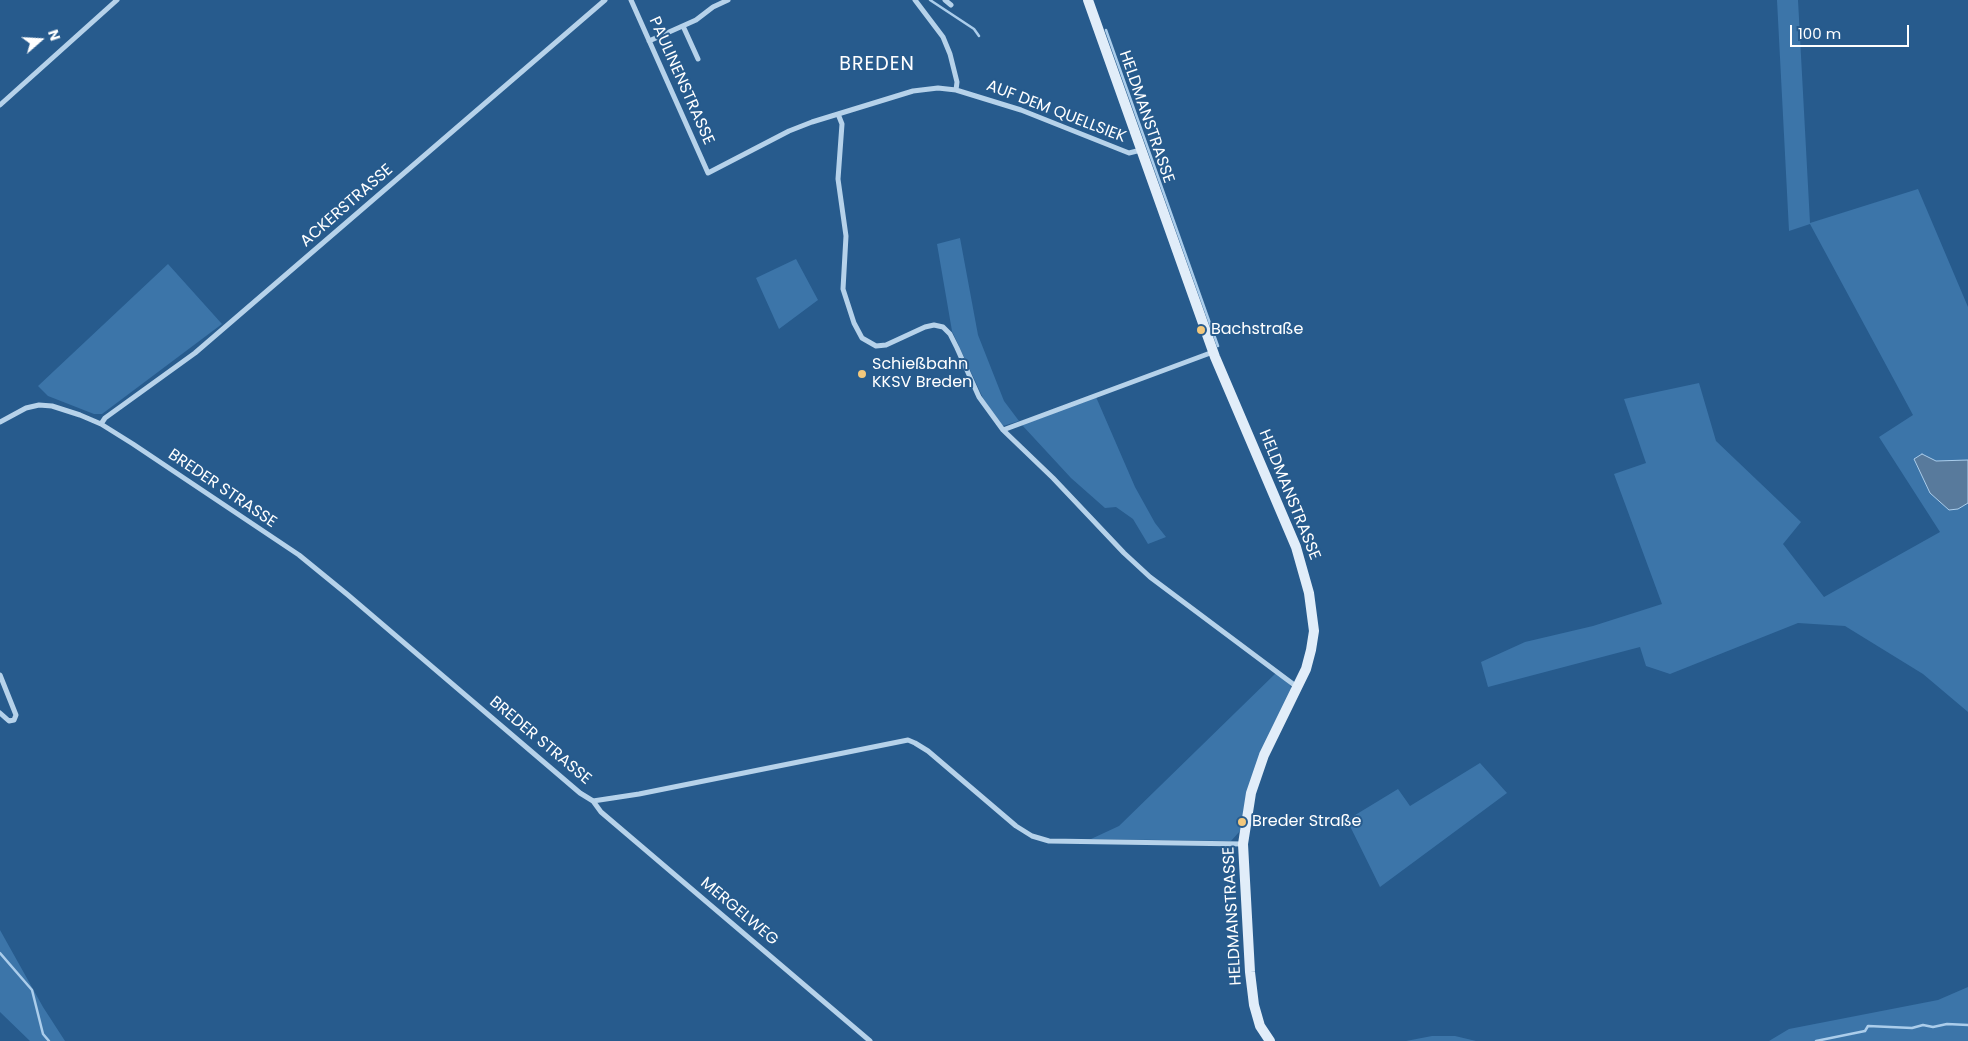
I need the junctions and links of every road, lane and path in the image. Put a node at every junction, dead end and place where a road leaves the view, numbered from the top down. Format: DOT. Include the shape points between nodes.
graph roads {
  1 [pos="117,0"];
  2 [pos="605,0"];
  3 [pos="631,0"];
  4 [pos="728,0"];
  5 [pos="914,0"];
  6 [pos="945,0"];
  7 [pos="1088,0"];
  8 [pos="951,5"];
  9 [pos="683,26"];
  10 [pos="650,41"];
  11 [pos="698,59"];
  12 [pos="956,90"];
  13 [pos="0,105"];
  14 [pos="838,114"];
  15 [pos="1142,150"];
  16 [pos="708,173"];
  17 [pos="1213,352"];
  18 [pos="0,422"];
  19 [pos="101,424"];
  20 [pos="1003,430"];
  21 [pos="0,674"];
  22 [pos="1298,687"];
  23 [pos="0,713"];
  24 [pos="593,801"];
  25 [pos="1243,844"];
  26 [pos="870,1041"];
  27 [pos="1270,1041"];
  1 -- 13 [label="street"];
  2 -- 19 [label="street, ACKERSTRASSE" via="195,353"];
  3 -- 10 [label="street, PAULINENSTRASSE"];
  4 -- 9 [label="street"];
  5 -- 12 [label="street" via="943,37 957,82"];
  6 -- 8 [label="street"];
  7 -- 15 [label="main road, HELDMANSTRASSE"];
  9 -- 10 [label="street"];
  9 -- 11 [label="street"];
  10 -- 16 [label="street, PAULINENSTRASSE"];
  12 -- 14 [label="street, AUF DEM QUELLSIEK" via="924,89"];
  12 -- 15 [label="street, AUF DEM QUELLSIEK" via="1022,110 1129,153"];
  14 -- 16 [label="street, AUF DEM QUELLSIEK" via="789,131"];
  14 -- 20 [label="street" via="842,124 838,179 846,236 843,289 854,323 862,338 876,346 886,345 926,327 943,327 950,334 979,397"];
  15 -- 17 [label="main road, HELDMANSTRASSE"];
  17 -- 20 [label="street"];
  17 -- 22 [label="main road, HELDMANSTRASSE" via="1304,569 1314,631 1312,650"];
  18 -- 19 [label="street, BREDER STRASSE" via="39,405 62,408"];
  19 -- 24 [label="street, BREDER STRASSE" via="299,555"];
  20 -- 22 [label="street" via="1150,577"];
  21 -- 23 [label="street" via="16,715 9,721"];
  22 -- 25 [label="main road, HELDMANSTRASSE" via="1264,755 1250,793"];
  24 -- 25 [label="street, BREDER STRASSE" via="908,740 928,751 1032,836 1049,841"];
  24 -- 26 [label="street, MERGELWEG" via="601,812"];
  25 -- 27 [label="main road, HELDMANSTRASSE" via="1254,1005 1260,1026"];
}
